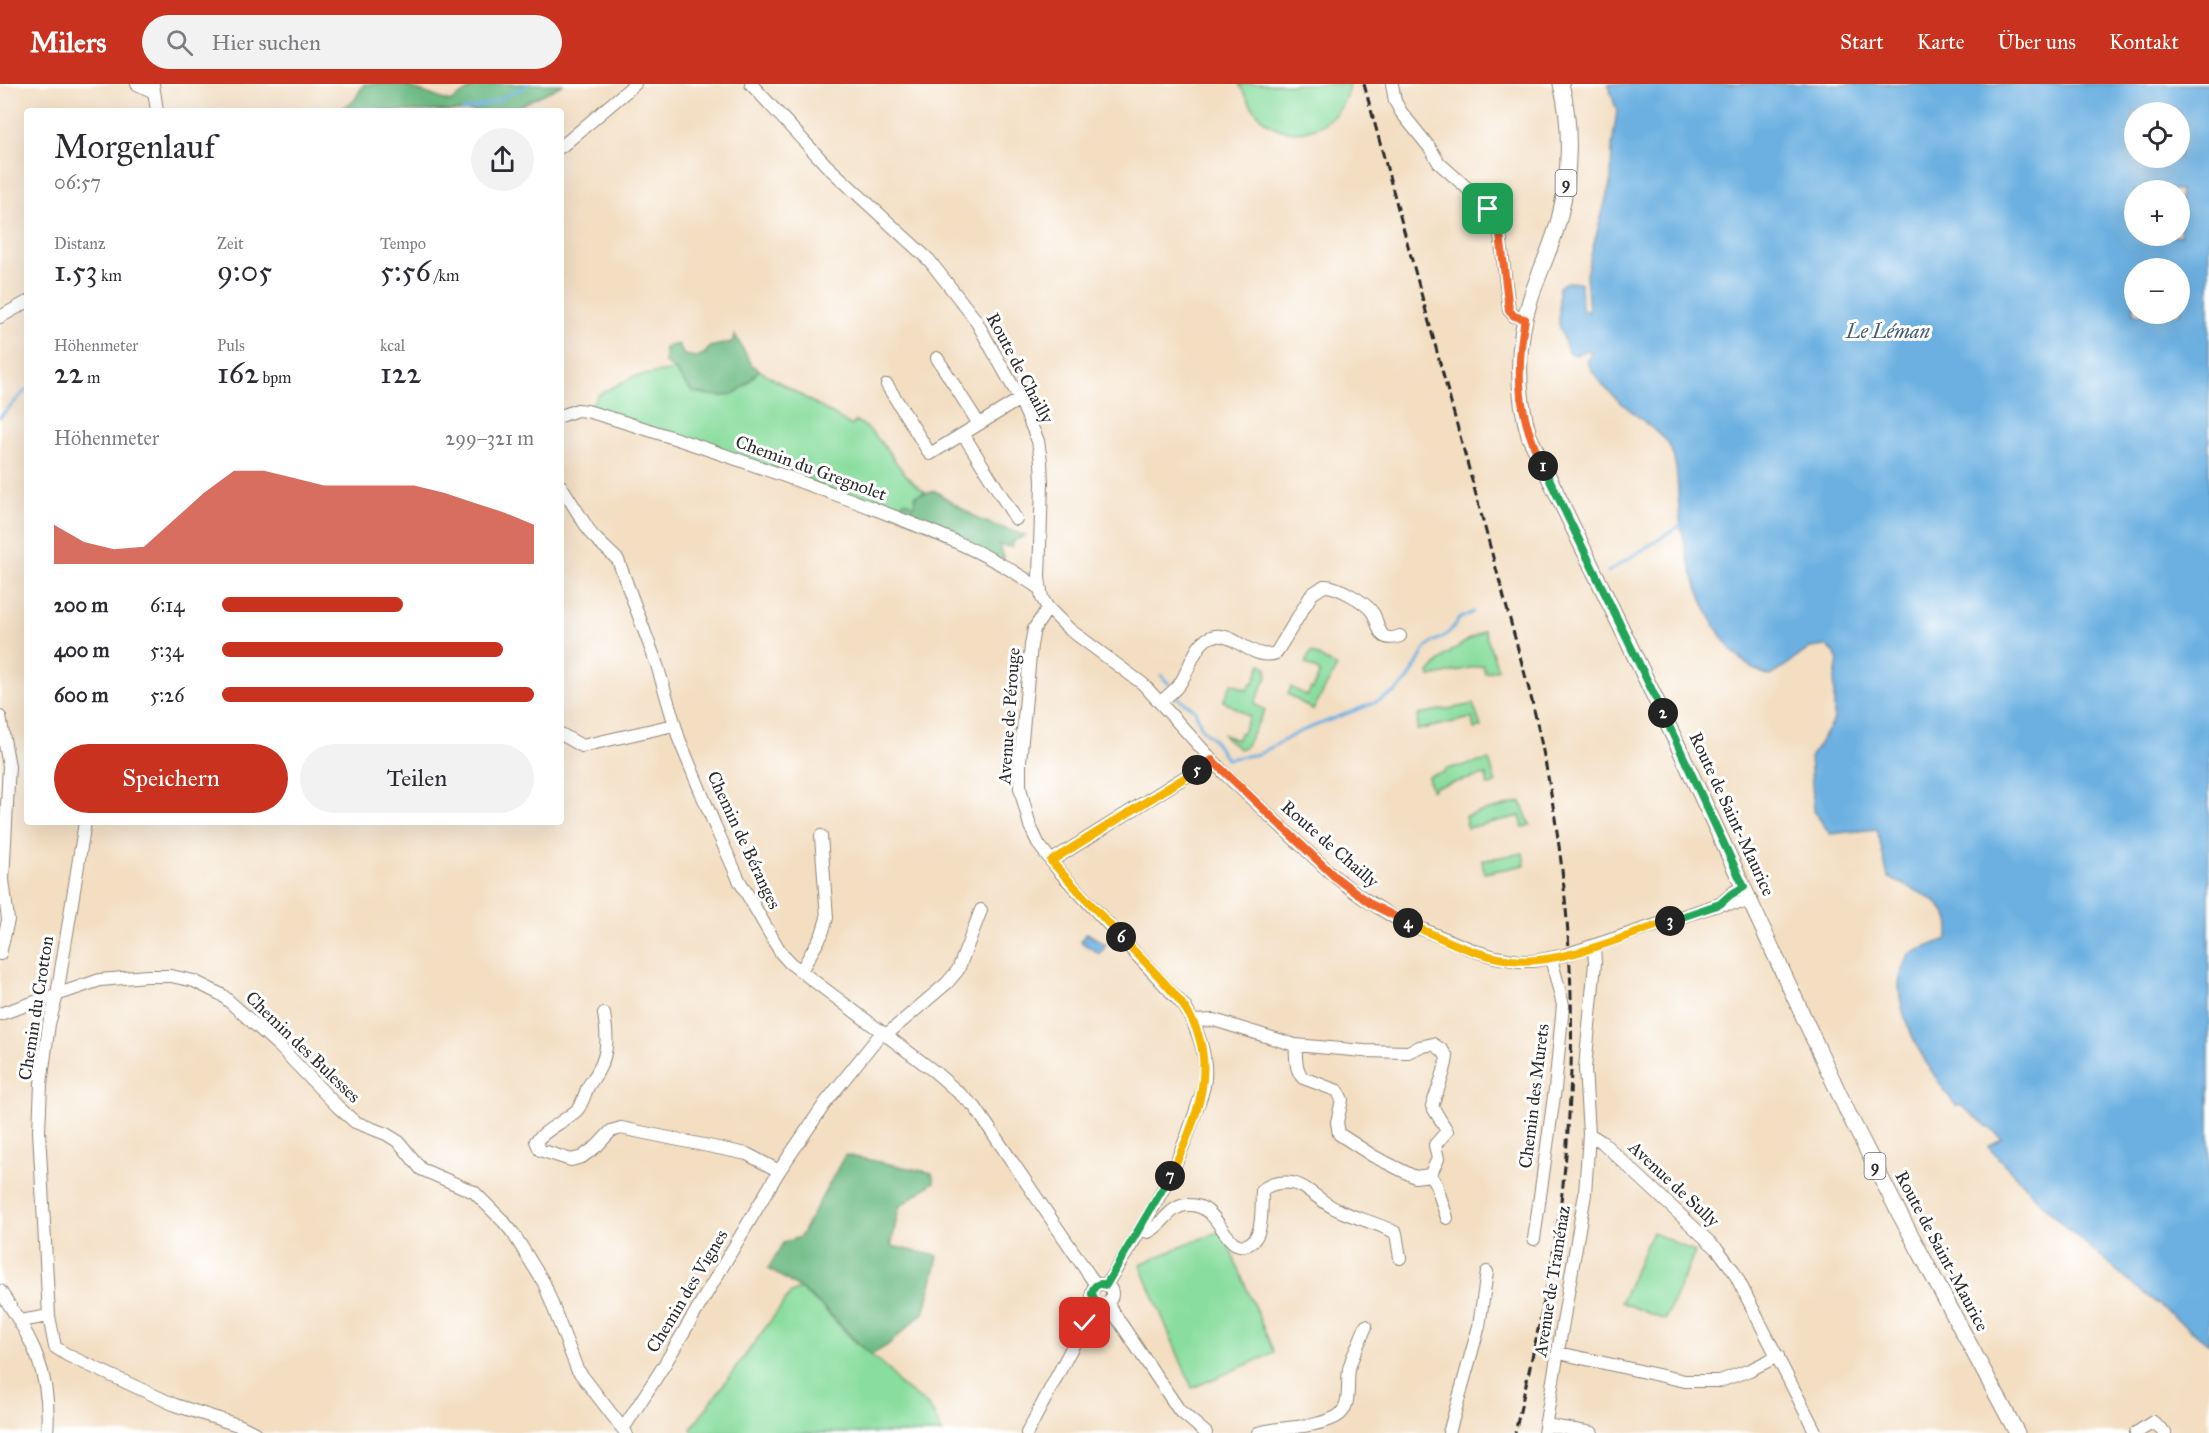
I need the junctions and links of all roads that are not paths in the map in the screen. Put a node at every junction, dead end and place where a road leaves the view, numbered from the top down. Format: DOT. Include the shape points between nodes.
graph roads {
  1 [pos="137,84"];
  2 [pos="635,84"];
  3 [pos="751,84"];
  4 [pos="1392,84"];
  5 [pos="1561,84"];
  6 [pos="153,88"];
  7 [pos="156,108"];
  8 [pos="564,144"];
  9 [pos="24,304"];
  10 [pos="0,317"];
  11 [pos="1525,319"];
  12 [pos="938,358"];
  13 [pos="887,386"];
  14 [pos="1020,399"];
  15 [pos="564,415"];
  16 [pos="979,424"];
  17 [pos="963,434"];
  18 [pos="564,491"];
  19 [pos="1016,519"];
  20 [pos="1040,589"];
  21 [pos="1048,608"];
  22 [pos="1400,636"];
  23 [pos="1161,702"];
  24 [pos="0,717"];
  25 [pos="674,725"];
  26 [pos="564,736"];
  27 [pos="1212,760"];
  28 [pos="85,825"];
  29 [pos="821,836"];
  30 [pos="1051,861"];
  31 [pos="1748,894"];
  32 [pos="981,910"];
  33 [pos="1594,946"];
  34 [pos="0,954"];
  35 [pos="1551,958"];
  36 [pos="801,971"];
  37 [pos="57,994"];
  38 [pos="0,1014"];
  39 [pos="604,1014"];
  40 [pos="1193,1021"];
  41 [pos="884,1034"];
  42 [pos="1295,1045"];
  43 [pos="1589,1134"];
  44 [pos="779,1171"];
  45 [pos="1430,1175"];
  46 [pos="1447,1218"];
  47 [pos="1141,1228"];
  48 [pos="1534,1239"];
  49 [pos="1400,1258"];
  50 [pos="1487,1272"];
  51 [pos="1101,1285"];
  52 [pos="0,1291"];
  53 [pos="1102,1303"];
  54 [pos="49,1316"];
  55 [pos="20,1321"];
  56 [pos="1366,1326"];
  57 [pos="1559,1353"];
  58 [pos="1778,1356"];
  59 [pos="1545,1429"];
  60 [pos="624,1431"];
  61 [pos="1813,1432"];
  62 [pos="47,1433"];
  63 [pos="255,1433"];
  64 [pos="1028,1433"];
  65 [pos="1206,1433"];
  66 [pos="1258,1433"];
  67 [pos="1449,1433"];
  68 [pos="1592,1433"];
  69 [pos="2017,1433"];
  70 [pos="2136,1433"];
  71 [pos="2165,1433"];
  1 -- 6 [label="street"];
  2 -- 8 [label="street"];
  3 -- 14 [label="street, Route de Chailly" via="827,166 929,260 975,320"];
  4 -- 11 [label="street" via="1398,109 1439,163 1491,214 1500,234 1507,305 1514,316"];
  5 -- 11 [label="main road, Route de Saint-Maurice / 9" via="1568,130 1565,188 1551,248"];
  6 -- 7 [label="street"];
  9 -- 10 [label="street"];
  11 -- 31 [label="main road, Route de Saint-Maurice / 9" via="1519,376 1529,435"];
  12 -- 16 [label="street"];
  13 -- 17 [label="street" via="930,454"];
  14 -- 16 [label="street"];
  14 -- 20 [label="street, Route de Chailly" via="1038,441 1041,461"];
  15 -- 20 [label="street, Chemin du Gregnolet" via="587,411 795,480 955,540"];
  16 -- 17 [label="street"];
  17 -- 19 [label="street"];
  18 -- 25 [label="street, Chemin de Béranges" via="592,535 618,560 657,665"];
  20 -- 21 [label="street, Route de Chailly"];
  21 -- 23 [label="street, Route de Chailly" via="1131,673"];
  21 -- 30 [label="street, Avenue de Pérouge" via="1034,629 1031,645 1020,788 1039,845"];
  22 -- 23 [label="street" via="1382,634 1365,604 1333,587 1322,586 1312,594 1276,653 1265,655 1223,635 1209,637 1179,685"];
  23 -- 27 [label="street, Route de Chailly"];
  24 -- 34 [label="street" via="9,766 3,880 9,920"];
  25 -- 26 [label="street" via="582,746"];
  25 -- 36 [label="street, Chemin de Béranges" via="739,880 781,953"];
  27 -- 30 [label="street"];
  27 -- 35 [label="street, Route de Chailly" via="1334,876 1387,913 1488,956 1519,961"];
  28 -- 37 [label="street, Chemin du Crotton"];
  29 -- 36 [label="street" via="827,918"];
  30 -- 40 [label="street, Avenue de Pérouge" via="1171,991"];
  31 -- 33 [label="street, Route de Chailly"];
  31 -- 69 [label="main road, Route de Saint-Maurice / 9" via="1876,1169"];
  32 -- 41 [label="street, Chemin des Vignes" via="958,970"];
  33 -- 35 [label="street, Route de Chailly"];
  33 -- 43 [label="street" via="1585,1068"];
  35 -- 48 [label="street, Chemin des Murets" via="1563,1005"];
  36 -- 41 [label="street, Chemin de Béranges"];
  37 -- 38 [label="street, Chemin des Bulesses"];
  37 -- 54 [label="street, Chemin du Crotton" via="41,1084 39,1131"];
  37 -- 60 [label="street, Chemin des Bulesses" via="100,980 171,976 194,981 222,995 355,1122 399,1142 421,1169 474,1192 503,1221 544,1283 577,1369"];
  39 -- 44 [label="street" via="605,1057 599,1070 579,1108 536,1141 540,1150 571,1160 582,1157 611,1131 621,1128 747,1154"];
  40 -- 42 [label="street" via="1214,1020"];
  40 -- 47 [label="street, Avenue de Pérouge" via="1203,1053 1204,1086 1186,1141"];
  41 -- 44 [label="street, Chemin des Vignes" via="826,1102"];
  41 -- 51 [label="street, Chemin de Béranges" via="935,1071 975,1107"];
  42 -- 45 [label="street" via="1296,1067 1303,1078 1338,1092 1342,1100 1337,1122 1339,1134 1415,1177"];
  42 -- 45 [label="street" via="1408,1052 1432,1044 1442,1050 1447,1057 1445,1071 1432,1106 1447,1131 1435,1145 1438,1159"];
  43 -- 57 [label="street, Avenue de Traménaz" via="1585,1194"];
  43 -- 58 [label="street, Avenue de Sully" via="1718,1250 1742,1285"];
  44 -- 60 [label="street, Chemin des Vignes"];
  45 -- 46 [label="street"];
  47 -- 49 [label="street" via="1152,1230 1172,1211 1187,1204 1202,1207 1233,1243 1247,1244 1259,1230 1262,1190 1269,1184 1284,1183 1301,1186 1337,1210 1396,1233"];
  47 -- 51 [label="street, Avenue de Pérouge"];
  50 -- 67 [label="street" via="1479,1326"];
  51 -- 53 [label="street" via="1112,1292 1111,1298"];
  52 -- 55 [label="street"];
  53 -- 64 [label="street"];
  53 -- 65 [label="street" via="1179,1410"];
  54 -- 55 [label="street"];
  54 -- 63 [label="street, Chemin du Crotton" via="55,1347 67,1355 175,1405"];
  55 -- 62 [label="street" via="40,1364 48,1400"];
  56 -- 66 [label="street" via="1349,1368 1343,1411 1336,1417 1307,1425"];
  57 -- 58 [label="street" via="1685,1381 1720,1381"];
  57 -- 59 [label="street, Avenue de Traménaz"];
  58 -- 61 [label="street, Avenue de Sully"];
  59 -- 68 [label="street"];
  70 -- 71 [label="street" via="2153,1422"];
}
